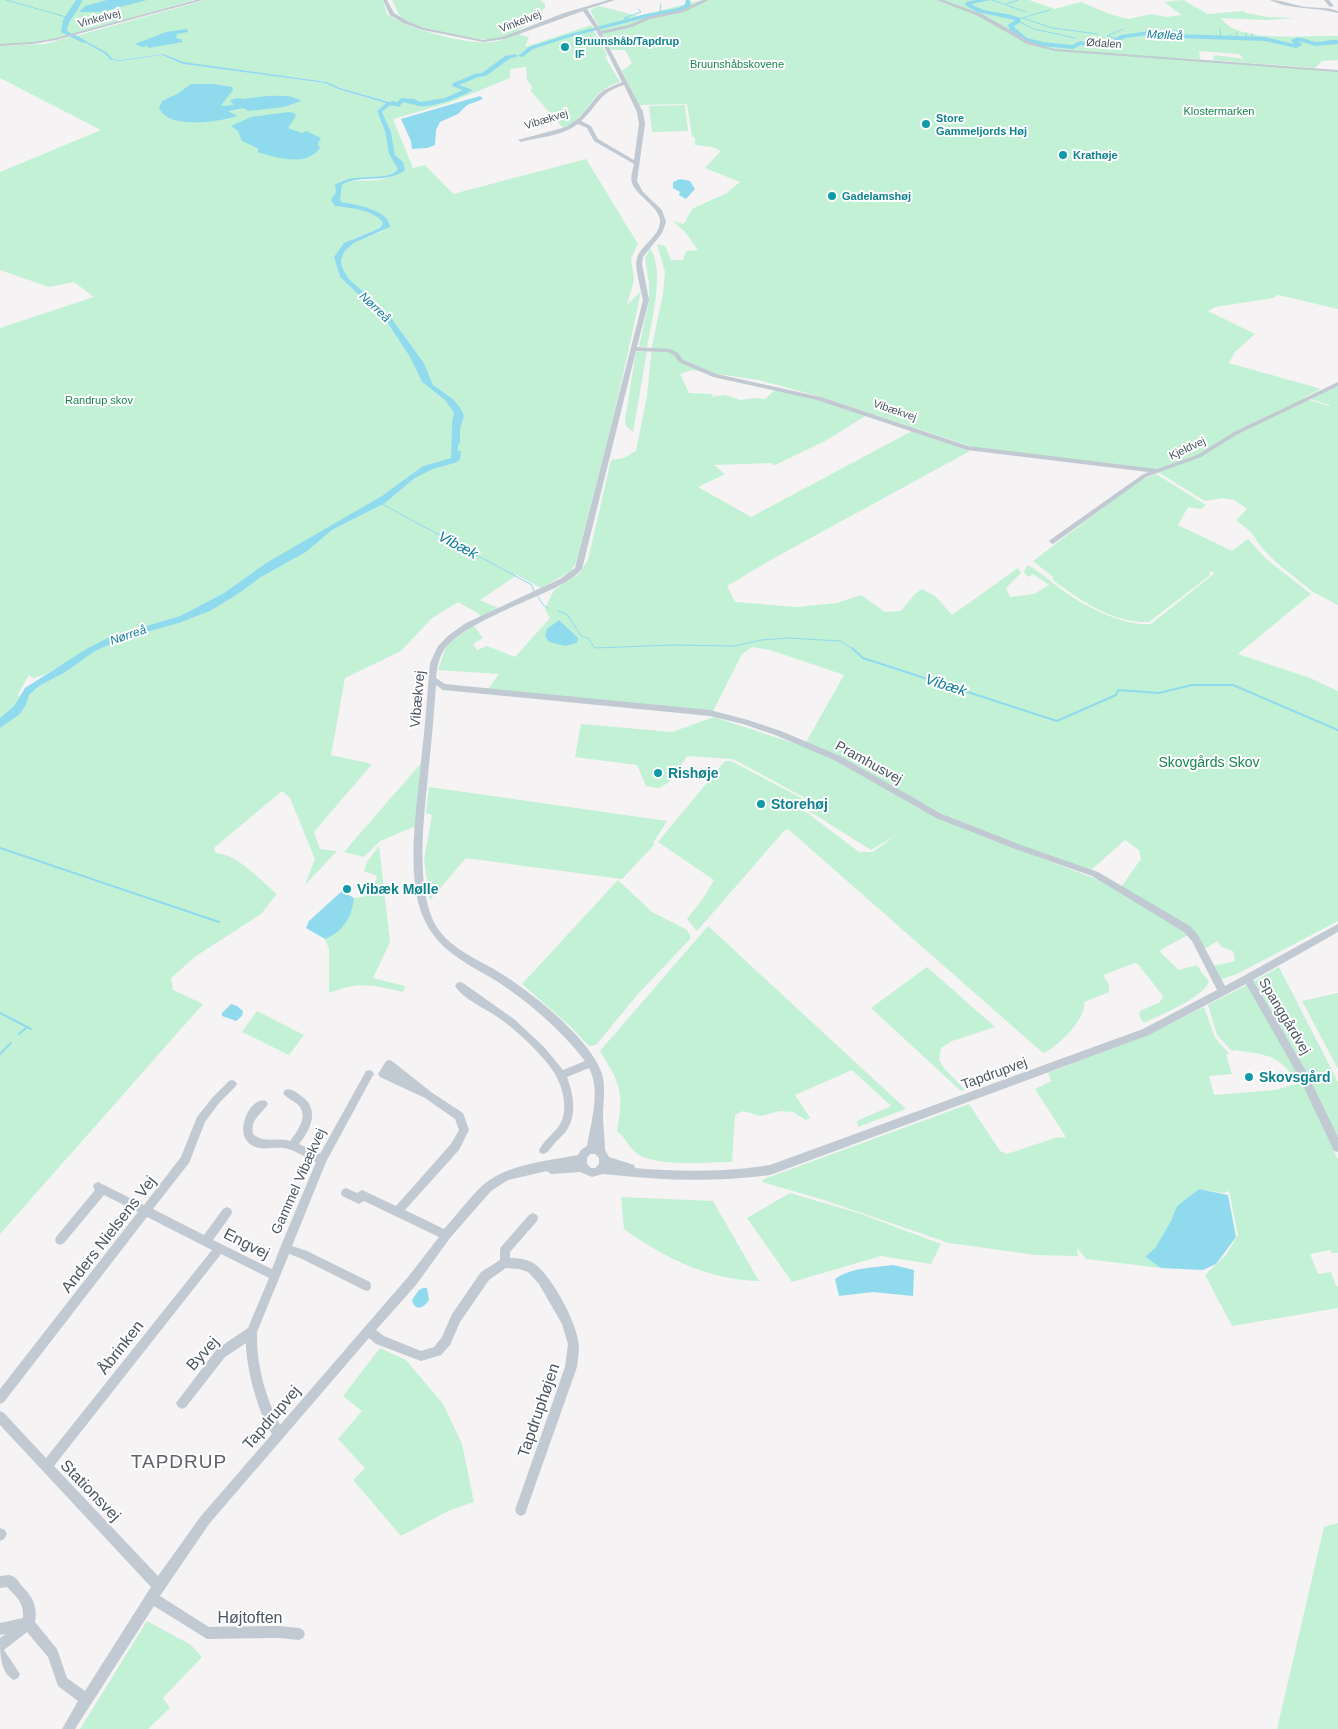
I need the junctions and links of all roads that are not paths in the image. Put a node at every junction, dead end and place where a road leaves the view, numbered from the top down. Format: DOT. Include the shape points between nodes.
graph roads {
  1 [pos="201,0"];
  2 [pos="386,0"];
  3 [pos="613,0"];
  4 [pos="707,0"];
  5 [pos="940,0"];
  6 [pos="1272,0"];
  7 [pos="1326,0"];
  8 [pos="604,1"];
  9 [pos="1338,7"];
  10 [pos="1330,8"];
  11 [pos="584,9"];
  12 [pos="1338,12"];
  13 [pos="598,31"];
  14 [pos="0,45"];
  15 [pos="1338,70"];
  16 [pos="626,83"];
  17 [pos="578,122"];
  18 [pos="521,140"];
  19 [pos="636,162"];
  20 [pos="634,349"];
  21 [pos="1338,384"];
  22 [pos="1157,471"];
  23 [pos="1053,542"];
  24 [pos="432,679"];
  25 [pos="443,687"];
  26 [pos="432,694"];
  27 [pos="1338,928"];
  28 [pos="1246,978"];
  29 [pos="460,986"];
  30 [pos="1223,992"];
  31 [pos="591,1062"];
  32 [pos="369,1074"];
  33 [pos="561,1075"];
  34 [pos="232,1084"];
  35 [pos="288,1093"];
  36 [pos="428,1095"];
  37 [pos="262,1104"];
  38 [pos="598,1116"];
  39 [pos="292,1146"];
  40 [pos="1338,1148"];
  41 [pos="544,1150"];
  42 [pos="599,1158"];
  43 [pos="322,1160"];
  44 [pos="581,1163"];
  45 [pos="538,1168"];
  46 [pos="346,1193"];
  47 [pos="146,1211"];
  48 [pos="227,1212"];
  49 [pos="397,1212"];
  50 [pos="533,1218"];
  51 [pos="446,1236"];
  52 [pos="60,1240"];
  53 [pos="206,1241"];
  54 [pos="220,1248"];
  55 [pos="285,1248"];
  56 [pos="505,1264"];
  57 [pos="274,1275"];
  58 [pos="366,1286"];
  59 [pos="369,1331"];
  60 [pos="252,1332"];
  61 [pos="0,1398"];
  62 [pos="182,1403"];
  63 [pos="0,1417"];
  64 [pos="280,1432"];
  65 [pos="46,1467"];
  66 [pos="521,1510"];
  67 [pos="0,1582"];
  68 [pos="158,1586"];
  69 [pos="151,1597"];
  70 [pos="28,1624"];
  71 [pos="0,1629"];
  72 [pos="299,1634"];
  73 [pos="0,1646"];
  74 [pos="0,1654"];
  75 [pos="14,1674"];
  76 [pos="87,1700"];
  77 [pos="68,1729"];
  1 -- 14 [label="street, Vinkelvej" via="77,34 33,43"];
  2 -- 11 [label="street, Vinkelvej" via="392,14 405,22 483,41 503,38"];
  3 -- 8 [label="street, Vinkelvej"];
  4 -- 13 [label="street" via="630,26"];
  5 -- 15 [label="street, Ødalen" via="980,15 1029,43 1055,50"];
  6 -- 10 [label="street" via="1304,8"];
  7 -- 10 [label="street"];
  8 -- 11 [label="street, Vinkelvej"];
  9 -- 10 [label="street"];
  10 -- 12 [label="street"];
  11 -- 13 [label="street, Vibækvej"];
  13 -- 16 [label="street, Vibækvej"];
  16 -- 17 [label="street, Vibækvej" via="600,93"];
  16 -- 19 [label="street, Vibækvej" via="642,124"];
  17 -- 18 [label="street, Vibækvej" via="569,128"];
  17 -- 19 [label="street, Vibækvej" via="589,127 596,140"];
  19 -- 20 [label="street, Vibækvej" via="634,181 637,188 660,211 663,222 640,257 646,300"];
  20 -- 22 [label="street, Vibækvej" via="668,350 689,366 715,376 819,398 967,448"];
  20 -- 24 [label="street, Vibækvej" via="578,569 563,581 469,625 452,637 441,648 434,663"];
  21 -- 22 [label="street, Kjeldvej" via="1236,433 1199,456"];
  22 -- 23 [label="street, Kjeldvej" via="1133,482"];
  24 -- 25 [label="street"];
  24 -- 26 [label="street, Vibækvej"];
  25 -- 26 [label="street"];
  25 -- 30 [label="street, Pramhusvej" via="710,713 778,733 837,758 939,816 1095,874 1116,886 1187,929"];
  26 -- 31 [label="street, Vibækvej" via="419,870 428,919 446,944 506,981 574,1040"];
  27 -- 28 [label="street, Tapdrupvej"];
  28 -- 30 [label="street, Tapdrupvej"];
  28 -- 40 [label="street, Spanggårdvej" via="1303,1074"];
  29 -- 33 [label="street" via="496,1010 532,1041"];
  30 -- 42 [label="street, Tapdrupvej" via="1146,1032 770,1170 733,1176 640,1172"];
  31 -- 33 [label="street"];
  31 -- 38 [label="street, Vibækvej" via="597,1073"];
  32 -- 43 [label="street, Gammel Vibækvej"];
  33 -- 41 [label="street" via="570,1108 561,1130"];
  34 -- 47 [label="street, Anders Nielsens Vej" via="201,1120 185,1160"];
  35 -- 39 [label="street" via="305,1104 309,1118 308,1126"];
  36 -- 49 [label="street" via="458,1116 464,1130 455,1147"];
  37 -- 39 [label="street" via="249,1117 248,1133 252,1139 260,1144"];
  38 -- 42 [label="street, Vibækvej"];
  39 -- 43 [label="street"];
  42 -- 44 [label="street" via="583,1154"];
  42 -- 44 [label="street, Tapdrupvej" via="592,1172"];
  43 -- 55 [label="street, Gammel Vibækvej"];
  44 -- 45 [label="street, Tapdrupvej"];
  45 -- 51 [label="street, Tapdrupvej" via="495,1182"];
  46 -- 49 [label="street" via="359,1199 362,1195"];
  47 -- 52 [label="street, Engvej" via="100,1188"];
  47 -- 53 [label="street, Engvej"];
  47 -- 61 [label="street, Anders Nielsens Vej"];
  48 -- 53 [label="street, Engvej"];
  49 -- 51 [label="street"];
  50 -- 56 [label="street" via="505,1250"];
  51 -- 59 [label="street, Tapdrupvej"];
  53 -- 54 [label="street, Engvej"];
  54 -- 57 [label="street, Engvej"];
  54 -- 65 [label="street, Åbrinken"];
  55 -- 57 [label="street, Gammel Vibækvej"];
  55 -- 58 [label="street, Gammel Vibækvej"];
  56 -- 59 [label="street" via="485,1276 437,1351 421,1356 380,1340"];
  56 -- 66 [label="street, Tapdruphøjen" via="523,1264 540,1277 568,1322 574,1349 571,1367"];
  57 -- 60 [label="street, Gammel Vibækvej"];
  59 -- 64 [label="street, Tapdrupvej"];
  60 -- 62 [label="street, Byvej" via="221,1353"];
  60 -- 64 [label="street, Gammel Vibækvej" via="250,1346 254,1371 275,1429"];
  63 -- 65 [label="street, Stationsvej"];
  64 -- 68 [label="street, Tapdrupvej" via="205,1520"];
  65 -- 68 [label="street, Stationsvej"];
  67 -- 70 [label="street" via="10,1581 30,1605"];
  68 -- 69 [label="street, Tapdrupvej"];
  69 -- 72 [label="street, Højtoften" via="207,1633"];
  69 -- 76 [label="street, Tapdrupvej"];
  70 -- 71 [label="street"];
  70 -- 73 [label="street"];
  70 -- 76 [label="street" via="53,1652 62,1682"];
  74 -- 75 [label="street"];
  76 -- 77 [label="street, Tapdrupvej"];
}
